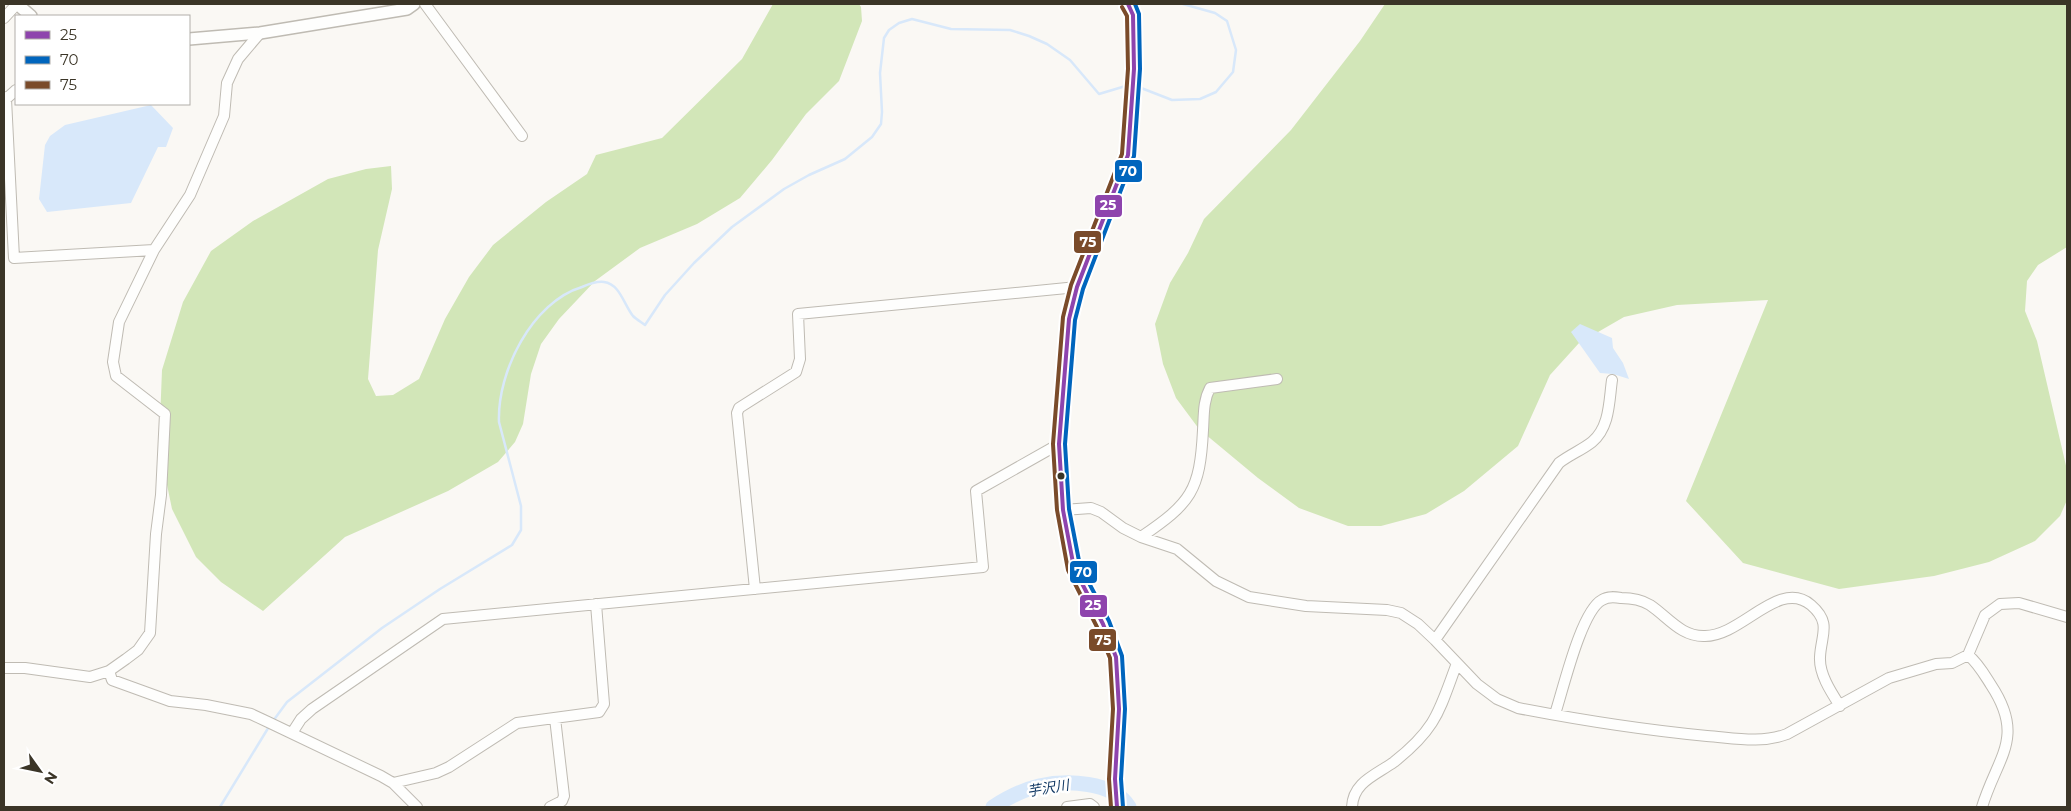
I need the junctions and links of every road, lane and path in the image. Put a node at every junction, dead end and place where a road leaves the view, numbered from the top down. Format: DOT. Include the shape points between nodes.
graph roads {
  1 [pos="17,4"];
  2 [pos="414,4"];
  3 [pos="425,4"];
  4 [pos="1128,4"];
  5 [pos="30,15"];
  6 [pos="4,18"];
  7 [pos="260,33"];
  8 [pos="190,39"];
  9 [pos="5,98"];
  10 [pos="522,136"];
  11 [pos="154,250"];
  12 [pos="1077,287"];
  13 [pos="1277,379"];
  14 [pos="1612,380"];
  15 [pos="1060,444"];
  16 [pos="1063,510"];
  17 [pos="1141,537"];
  18 [pos="755,589"];
  19 [pos="596,604"];
  20 [pos="2067,617"];
  21 [pos="1435,640"];
  22 [pos="1968,655"];
  23 [pos="1456,663"];
  24 [pos="4,668"];
  25 [pos="109,671"];
  26 [pos="1840,706"];
  27 [pos="1555,714"];
  28 [pos="555,718"];
  29 [pos="290,732"];
  30 [pos="394,783"];
  31 [pos="1116,806"];
  32 [pos="417,807"];
  33 [pos="550,807"];
  34 [pos="1067,807"];
  35 [pos="1094,807"];
  36 [pos="1352,807"];
  37 [pos="1982,807"];
  1 -- 5 [label="street"];
  1 -- 6 [label="street"];
  2 -- 7 [label="street" via="406,9"];
  3 -- 10 [label="street"];
  4 -- 12 [label="street" via="1133,15 1134,79 1128,155"];
  7 -- 8 [label="street"];
  7 -- 11 [label="street" via="238,59 226,82 224,116 190,195"];
  9 -- 11 [label="street" via="14,258"];
  11 -- 25 [label="street" via="119,322 114,362 116,376 165,414 152,615 150,633 138,650"];
  12 -- 15 [label="street" via="1069,319"];
  12 -- 18 [label="street" via="798,314 800,359 796,372 738,408 737,413"];
  13 -- 17 [label="street" via="1210,388 1204,401 1203,439 1194,488 1172,516"];
  14 -- 21 [label="street" via="1607,422 1600,435 1559,463"];
  15 -- 16 [label="street"];
  15 -- 18 [label="street" via="976,491 983,567"];
  16 -- 17 [label="street" via="1091,508"];
  16 -- 31 [label="street" via="1074,568 1103,624 1116,658 1119,710"];
  17 -- 21 [label="street" via="1177,549 1216,581 1249,597 1306,606 1395,611 1409,617"];
  18 -- 19 [label="street"];
  19 -- 28 [label="street" via="604,704 599,712"];
  19 -- 29 [label="street" via="443,619 312,709"];
  20 -- 22 [label="street" via="2024,604 2000,604 1985,615"];
  21 -- 23 [label="street"];
  22 -- 26 [label="street" via="1952,663 1936,664 1889,678"];
  22 -- 37 [label="street" via="1997,694 2007,717 2006,744 2000,766"];
  23 -- 27 [label="street" via="1477,684 1503,702"];
  23 -- 36 [label="street" via="1435,721 1414,746 1364,781 1355,792"];
  24 -- 25 [label="street" via="90,677"];
  25 -- 29 [label="street" via="112,680 154,697 251,714"];
  26 -- 27 [label="street" via="1787,734 1766,740 1665,732"];
  26 -- 27 [label="street" via="1822,670 1820,657 1824,624 1817,610 1798,597 1777,600 1738,625 1706,636 1683,631 1648,604 1610,597 1595,606 1585,623"];
  28 -- 30 [label="street" via="517,723 449,767"];
  28 -- 33 [label="street" via="564,796 562,801"];
  29 -- 30 [label="street"];
  30 -- 32 [label="street"];
  34 -- 35 [label="street" via="1090,804"];
}
